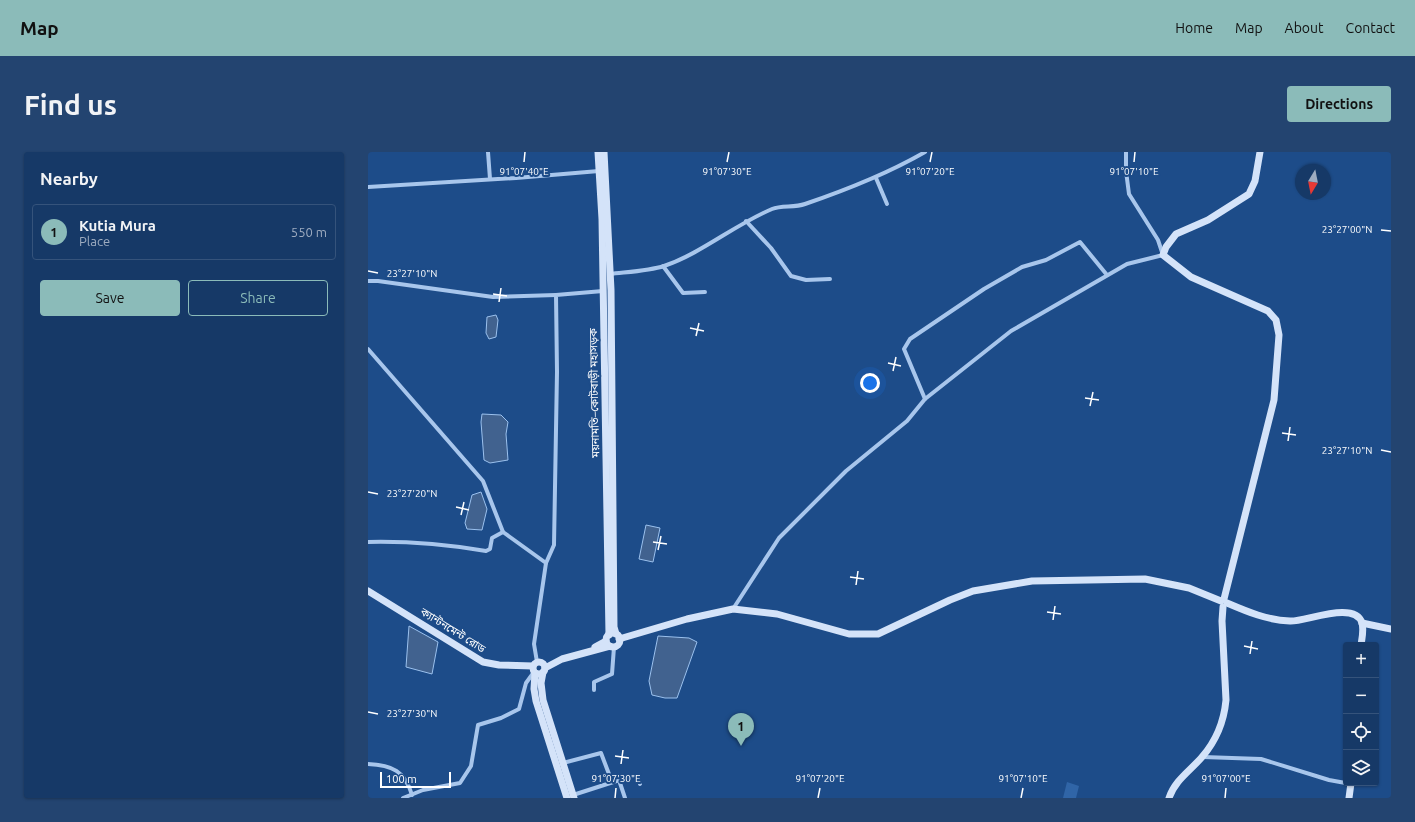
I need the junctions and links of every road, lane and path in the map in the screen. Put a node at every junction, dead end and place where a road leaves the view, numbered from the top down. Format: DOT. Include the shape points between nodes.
graph roads {
  1 [pos="488,152"];
  2 [pos="598,152"];
  3 [pos="604,152"];
  4 [pos="925,152"];
  5 [pos="1126,152"];
  6 [pos="1260,152"];
  7 [pos="599,171"];
  8 [pos="876,178"];
  9 [pos="490,179"];
  10 [pos="368,187"];
  11 [pos="887,204"];
  12 [pos="746,221"];
  13 [pos="1162,255"];
  14 [pos="663,266"];
  15 [pos="607,274"];
  16 [pos="1107,275"];
  17 [pos="830,278"];
  18 [pos="368,281"];
  19 [pos="604,291"];
  20 [pos="705,292"];
  21 [pos="556,295"];
  22 [pos="368,349"];
  23 [pos="373,355"];
  24 [pos="368,356"];
  25 [pos="925,399"];
  26 [pos="609,413"];
  27 [pos="503,532"];
  28 [pos="368,542"];
  29 [pos="546,563"];
  30 [pos="368,591"];
  31 [pos="1224,602"];
  32 [pos="733,609"];
  33 [pos="1362,623"];
  34 [pos="1391,629"];
  35 [pos="612,641"];
  36 [pos="1361,642"];
  37 [pos="539,668"];
  38 [pos="594,690"];
  39 [pos="1203,757"];
  40 [pos="563,762"];
  41 [pos="368,764"];
  42 [pos="619,780"];
  43 [pos="612,782"];
  44 [pos="1343,782"];
  45 [pos="640,784"];
  46 [pos="1351,786"];
  47 [pos="412,795"];
  48 [pos="571,797"];
  49 [pos="403,798"];
  50 [pos="625,798"];
  51 [pos="1169,798"];
  52 [pos="1349,798"];
  1 -- 9 [label="street"];
  2 -- 7 [label="main road, ময়নামতি–কোটবাড়ী মহাসড়ক"];
  3 -- 15 [label="main road, ময়নামতি–কোটবাড়ী মহাসড়ক"];
  4 -- 8 [label="street"];
  5 -- 13 [label="street" via="1129,194 1158,240"];
  6 -- 13 [label="main road" via="1255,181 1249,194 1208,220 1176,234"];
  7 -- 9 [label="street"];
  7 -- 15 [label="main road, ময়নামতি–কোটবাড়ী মহাসড়ক"];
  8 -- 11 [label="street"];
  8 -- 12 [label="street" via="802,205 774,208"];
  9 -- 10 [label="street"];
  12 -- 14 [label="street" via="700,249"];
  12 -- 17 [label="street" via="771,248 791,276 806,280"];
  13 -- 16 [label="street" via="1127,264"];
  13 -- 31 [label="main road" via="1191,277 1268,311 1274,315 1278,324 1274,400"];
  14 -- 15 [label="street"];
  14 -- 20 [label="street" via="683,293"];
  15 -- 19 [label="main road, ময়নামতি–কোটবাড়ী মহাসড়ক"];
  15 -- 26 [label="main road, ময়নামতি–কোটবাড়ী মহাসড়ক"];
  16 -- 25 [label="street" via="1011,331"];
  16 -- 25 [label="street" via="1080,242 1046,260 1022,267 945,313 910,339 904,349"];
  18 -- 21 [label="street" via="493,297"];
  19 -- 21 [label="street"];
  19 -- 26 [label="main road, ময়নামতি–কোটবাড়ী মহাসড়ক"];
  21 -- 29 [label="street" via="554,545"];
  22 -- 23 [label="street"];
  23 -- 24 [label="street"];
  23 -- 27 [label="street" via="483,481"];
  25 -- 32 [label="street" via="908,421 846,471 779,538"];
  26 -- 35 [label="main road, ময়নামতি–কোটবাড়ী মহাসড়ক"];
  27 -- 28 [label="street" via="492,538 490,549 486,551 412,541"];
  27 -- 29 [label="street"];
  29 -- 37 [label="street" via="534,644"];
  30 -- 37 [label="main road, ক্যান্টনমেন্ট রোড" via="483,662"];
  31 -- 32 [label="main road" via="1189,588 1145,578 1032,581 973,591 878,634 869,635 849,634 777,614"];
  31 -- 33 [label="main road" via="1272,619 1292,621 1346,612 1360,619"];
  31 -- 39 [label="main road" via="1222,621 1225,712 1212,745"];
  32 -- 35 [label="main road" via="687,618"];
  33 -- 34 [label="main road"];
  33 -- 36 [label="main road"];
  35 -- 37 [label="main road"];
  35 -- 38 [label="street" via="613,672 594,682"];
  37 -- 40 [label="main road" via="543,700"];
  37 -- 47 [label="street" via="526,683 520,708 501,718 478,725 471,766 460,783 422,790"];
  37 -- 48 [label="main road" via="534,689 536,701"];
  39 -- 44 [label="street" via="1261,759"];
  39 -- 51 [label="main road" via="1176,784"];
  40 -- 43 [label="street" via="601,753"];
  40 -- 48 [label="main road"];
  41 -- 47 [label="street" via="386,765 400,773 408,783"];
  42 -- 43 [label="street"];
  42 -- 45 [label="street" via="635,776"];
  42 -- 50 [label="street"];
  43 -- 48 [label="street"];
  46 -- 52 [label="main road"];
  47 -- 49 [label="street"];
}
